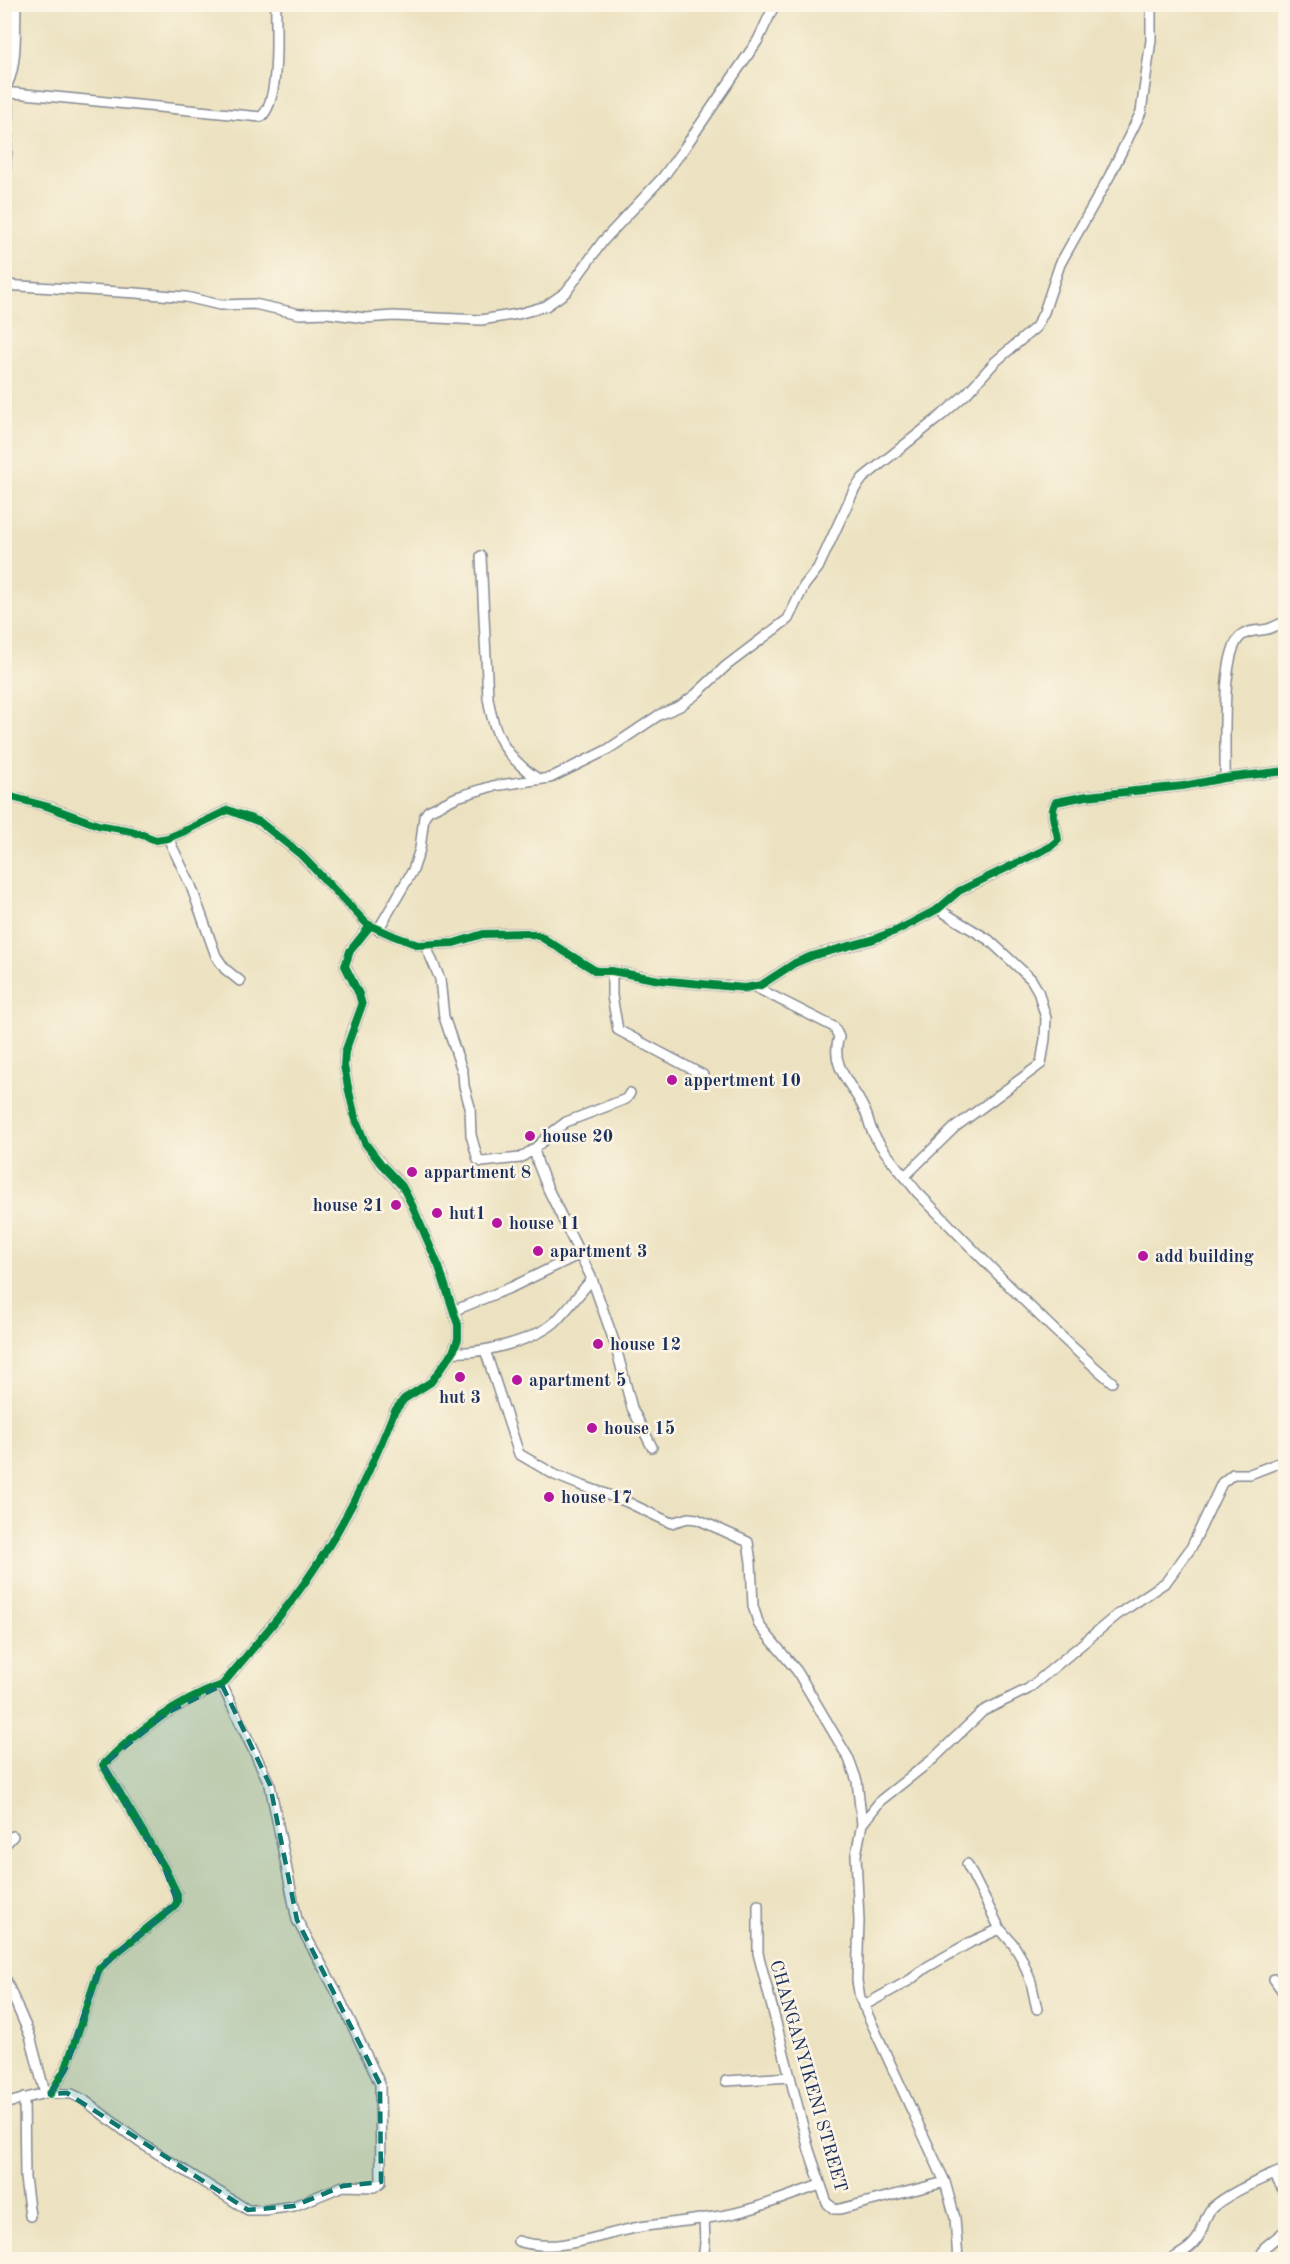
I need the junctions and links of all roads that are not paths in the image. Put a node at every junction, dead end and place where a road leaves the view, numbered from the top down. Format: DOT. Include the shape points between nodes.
graph roads {
  1 [pos="16,4"];
  2 [pos="276,4"];
  3 [pos="775,4"];
  4 [pos="1151,4"];
  5 [pos="5,92"];
  6 [pos="4,191"];
  7 [pos="4,285"];
  8 [pos="481,556"];
  9 [pos="1286,621"];
  10 [pos="1286,771"];
  11 [pos="1226,778"];
  12 [pos="538,779"];
  13 [pos="4,795"];
  14 [pos="168,838"];
  15 [pos="938,909"];
  16 [pos="374,928"];
  17 [pos="425,944"];
  18 [pos="612,971"];
  19 [pos="240,981"];
  20 [pos="755,987"];
  21 [pos="703,1075"];
  22 [pos="630,1093"];
  23 [pos="534,1149"];
  24 [pos="905,1176"];
  25 [pos="580,1254"];
  26 [pos="592,1279"];
  27 [pos="453,1311"];
  28 [pos="485,1350"];
  29 [pos="453,1352"];
  30 [pos="1112,1382"];
  31 [pos="652,1447"];
  32 [pos="1286,1460"];
  33 [pos="222,1685"];
  34 [pos="862,1824"];
  35 [pos="13,1836"];
  36 [pos="4,1846"];
  37 [pos="967,1864"];
  38 [pos="758,1905"];
  39 [pos="1000,1929"];
  40 [pos="4,1976"];
  41 [pos="1274,1979"];
  42 [pos="1286,1996"];
  43 [pos="863,2006"];
  44 [pos="1037,2008"];
  45 [pos="790,2077"];
  46 [pos="726,2081"];
  47 [pos="48,2093"];
  48 [pos="24,2098"];
  49 [pos="4,2104"];
  50 [pos="1286,2169"];
  51 [pos="1274,2174"];
  52 [pos="945,2182"];
  53 [pos="820,2185"];
  54 [pos="1286,2194"];
  55 [pos="30,2217"];
  56 [pos="704,2218"];
  57 [pos="1286,2230"];
  58 [pos="519,2241"];
  59 [pos="703,2259"];
  60 [pos="958,2259"];
  61 [pos="1170,2259"];
  62 [pos="1259,2259"];
  1 -- 5 [label="street" via="14,58"];
  2 -- 5 [label="street" via="277,54 271,102 261,117"];
  3 -- 7 [label="street" via="758,40 680,155 603,241 566,292 546,306 482,320 365,318 300,314 248,303 220,305 186,297"];
  4 -- 12 [label="street" via="1151,40 1141,112 1060,264 1036,327 942,416 862,478 788,619 680,706 585,762 550,778"];
  5 -- 6 [label="street" via="9,112"];
  8 -- 12 [label="street" via="491,720 511,758"];
  9 -- 11 [label="street" via="1241,636 1232,650 1227,673"];
  10 -- 11 [label="street"];
  11 -- 15 [label="street" via="1056,802 1051,816 1058,840 959,891"];
  12 -- 16 [label="street" via="493,786 428,811 413,870"];
  13 -- 14 [label="street" via="98,825 156,840"];
  14 -- 16 [label="street" via="228,810 260,822 301,855"];
  14 -- 19 [label="street" via="191,886 216,956"];
  15 -- 20 [label="street" via="880,937 795,963"];
  15 -- 24 [label="street" via="989,940 1031,979 1046,1018 1046,1039 1041,1064 954,1128"];
  16 -- 17 [label="street" via="418,945"];
  16 -- 27 [label="street" via="350,951 345,966 362,1005 345,1052 346,1077 365,1143 402,1186 439,1267"];
  17 -- 18 [label="street" via="454,943 483,934 527,933 541,937 596,971"];
  17 -- 23 [label="street" via="440,979 444,1017 463,1073 478,1160 520,1158"];
  18 -- 20 [label="street" via="659,980"];
  18 -- 21 [label="street" via="618,1030"];
  20 -- 24 [label="street" via="834,1027 842,1074 875,1136"];
  22 -- 23 [label="street" via="626,1099 566,1122"];
  23 -- 25 [label="street" via="537,1164"];
  24 -- 30 [label="street" via="1047,1324"];
  25 -- 26 [label="street"];
  25 -- 27 [label="street"];
  26 -- 28 [label="street" via="554,1322 520,1340"];
  26 -- 31 [label="street" via="632,1408"];
  27 -- 29 [label="street" via="458,1324"];
  28 -- 29 [label="street"];
  28 -- 34 [label="street" via="519,1454 563,1478 671,1523 683,1518 697,1520 748,1542 753,1606 759,1625 796,1671 849,1759 857,1781"];
  29 -- 33 [label="street" via="431,1382 404,1399 394,1412 325,1553"];
  32 -- 34 [label="street" via="1250,1474 1233,1474 1222,1483 1191,1548 1166,1582 1116,1615 1028,1689 983,1711 933,1759 881,1800"];
  33 -- 47 [label="street" via="165,1714 103,1765 164,1867 177,1902 99,1969 66,2068"];
  33 -- 47 [label="street" via="270,1785 297,1920 380,2084 381,2182 375,2187 343,2186 294,2206 248,2210 139,2142 84,2100 67,2093"];
  34 -- 43 [label="street" via="856,1878 857,1981"];
  35 -- 36 [label="street"];
  37 -- 39 [label="street"];
  38 -- 45 [label="street, CHANGANYIKENI STREET" via="758,1953"];
  39 -- 43 [label="street"];
  39 -- 44 [label="street" via="1022,1959"];
  40 -- 47 [label="street" via="30,2036"];
  41 -- 42 [label="street"];
  43 -- 52 [label="street"];
  45 -- 46 [label="street"];
  45 -- 53 [label="street, CHANGANYIKENI STREET"];
  47 -- 48 [label="street"];
  48 -- 49 [label="street"];
  48 -- 55 [label="street"];
  50 -- 51 [label="street"];
  51 -- 54 [label="street"];
  51 -- 61 [label="street" via="1212,2207 1193,2245"];
  52 -- 53 [label="street, CHANGANYIKENI STREET" via="840,2210 830,2208"];
  52 -- 60 [label="street" via="955,2218"];
  53 -- 56 [label="street" via="757,2207"];
  56 -- 58 [label="street" via="549,2246"];
  56 -- 59 [label="street"];
  57 -- 62 [label="street" via="1265,2247"];
}
